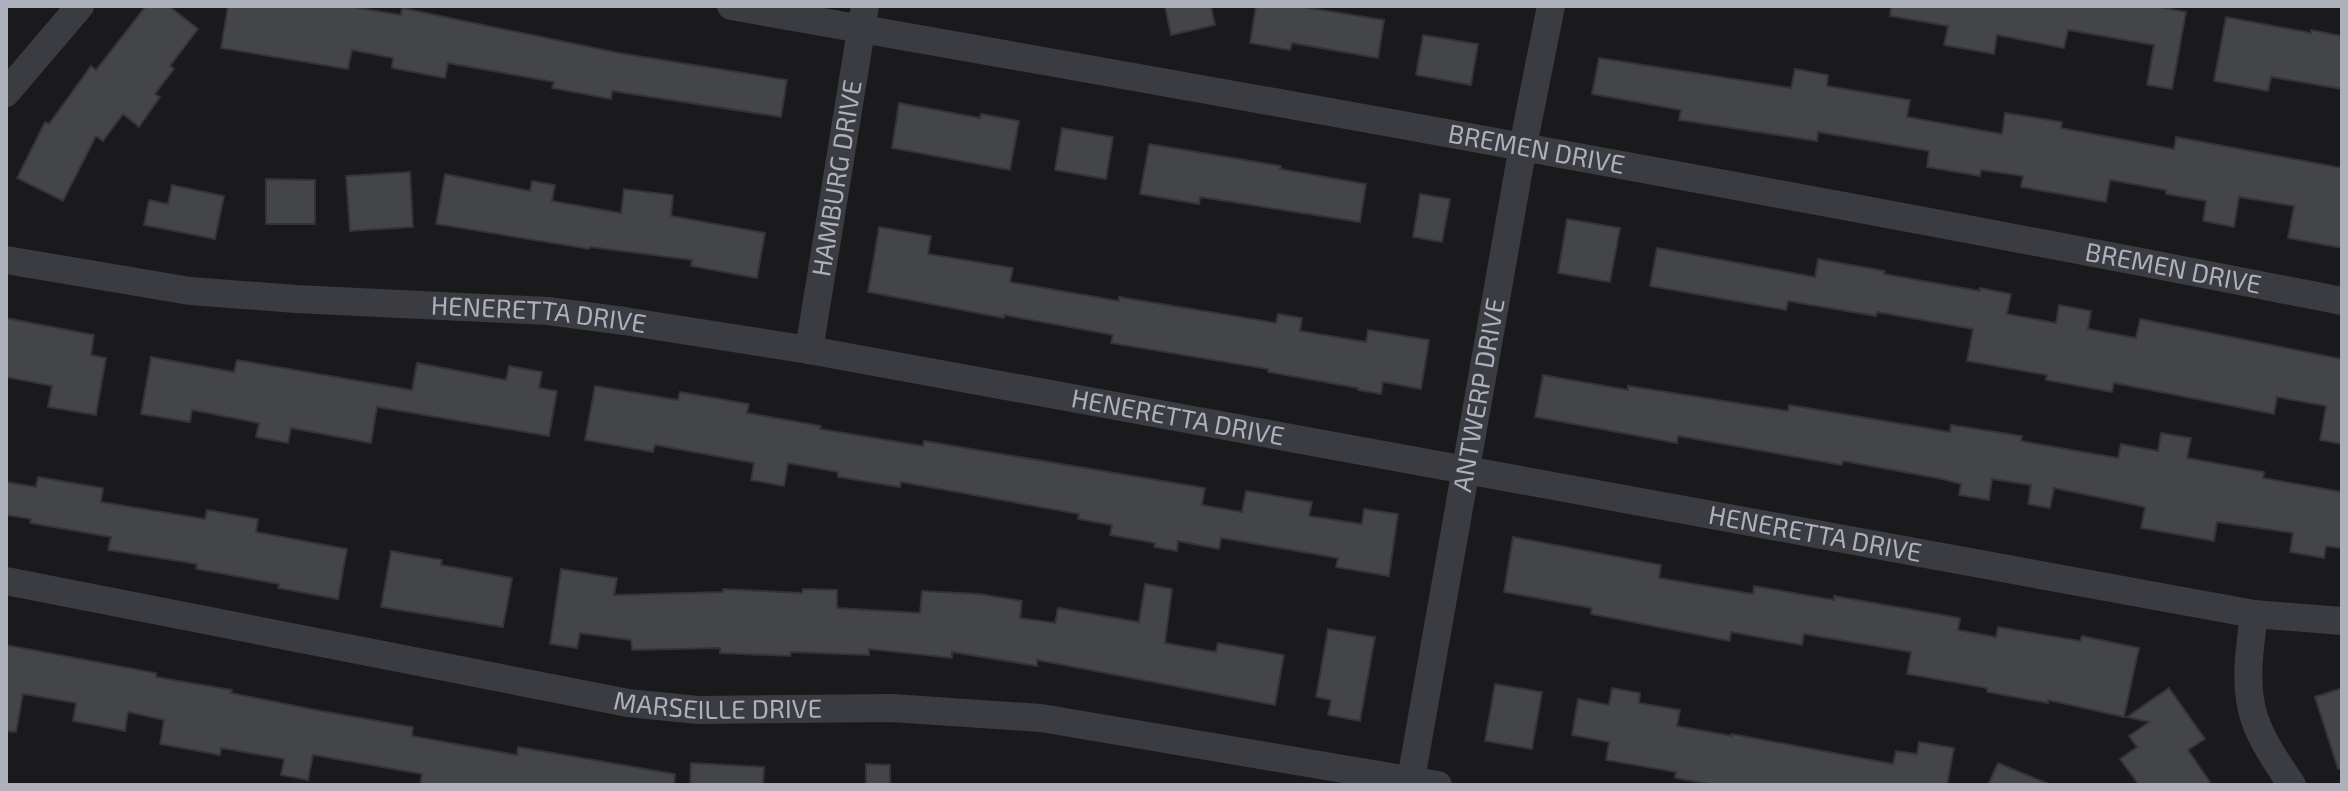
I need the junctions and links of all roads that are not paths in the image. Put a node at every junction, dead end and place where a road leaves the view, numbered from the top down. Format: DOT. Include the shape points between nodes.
graph roads {
  1 [pos="80,6"];
  2 [pos="731,6"];
  3 [pos="1551,6"];
  4 [pos="862,17"];
  5 [pos="6,93"];
  6 [pos="1523,146"];
  7 [pos="6,260"];
  8 [pos="2342,301"];
  9 [pos="809,350"];
  10 [pos="1466,469"];
  11 [pos="6,581"];
  12 [pos="2254,614"];
  13 [pos="2342,621"];
  14 [pos="1419,783"];
  15 [pos="2292,785"];
  1 -- 5 [label="street"];
  2 -- 4 [label="street, BREMEN DRIVE"];
  3 -- 6 [label="street, ANTWERP DRIVE"];
  4 -- 6 [label="street, BREMEN DRIVE"];
  4 -- 9 [label="street, HAMBURG DRIVE"];
  6 -- 8 [label="street, BREMEN DRIVE"];
  6 -- 10 [label="street, ANTWERP DRIVE"];
  7 -- 9 [label="street, HENERETTA DRIVE" via="190,291 548,311"];
  9 -- 10 [label="street, HENERETTA DRIVE"];
  10 -- 12 [label="street, HENERETTA DRIVE"];
  10 -- 14 [label="street, ANTWERP DRIVE"];
  11 -- 14 [label="street, MARSEILLE DRIVE" via="628,703 698,710 892,708 1041,718"];
  12 -- 13 [label="street, HENERETTA DRIVE"];
  12 -- 15 [label="street" via="2248,671 2253,717"];
}
